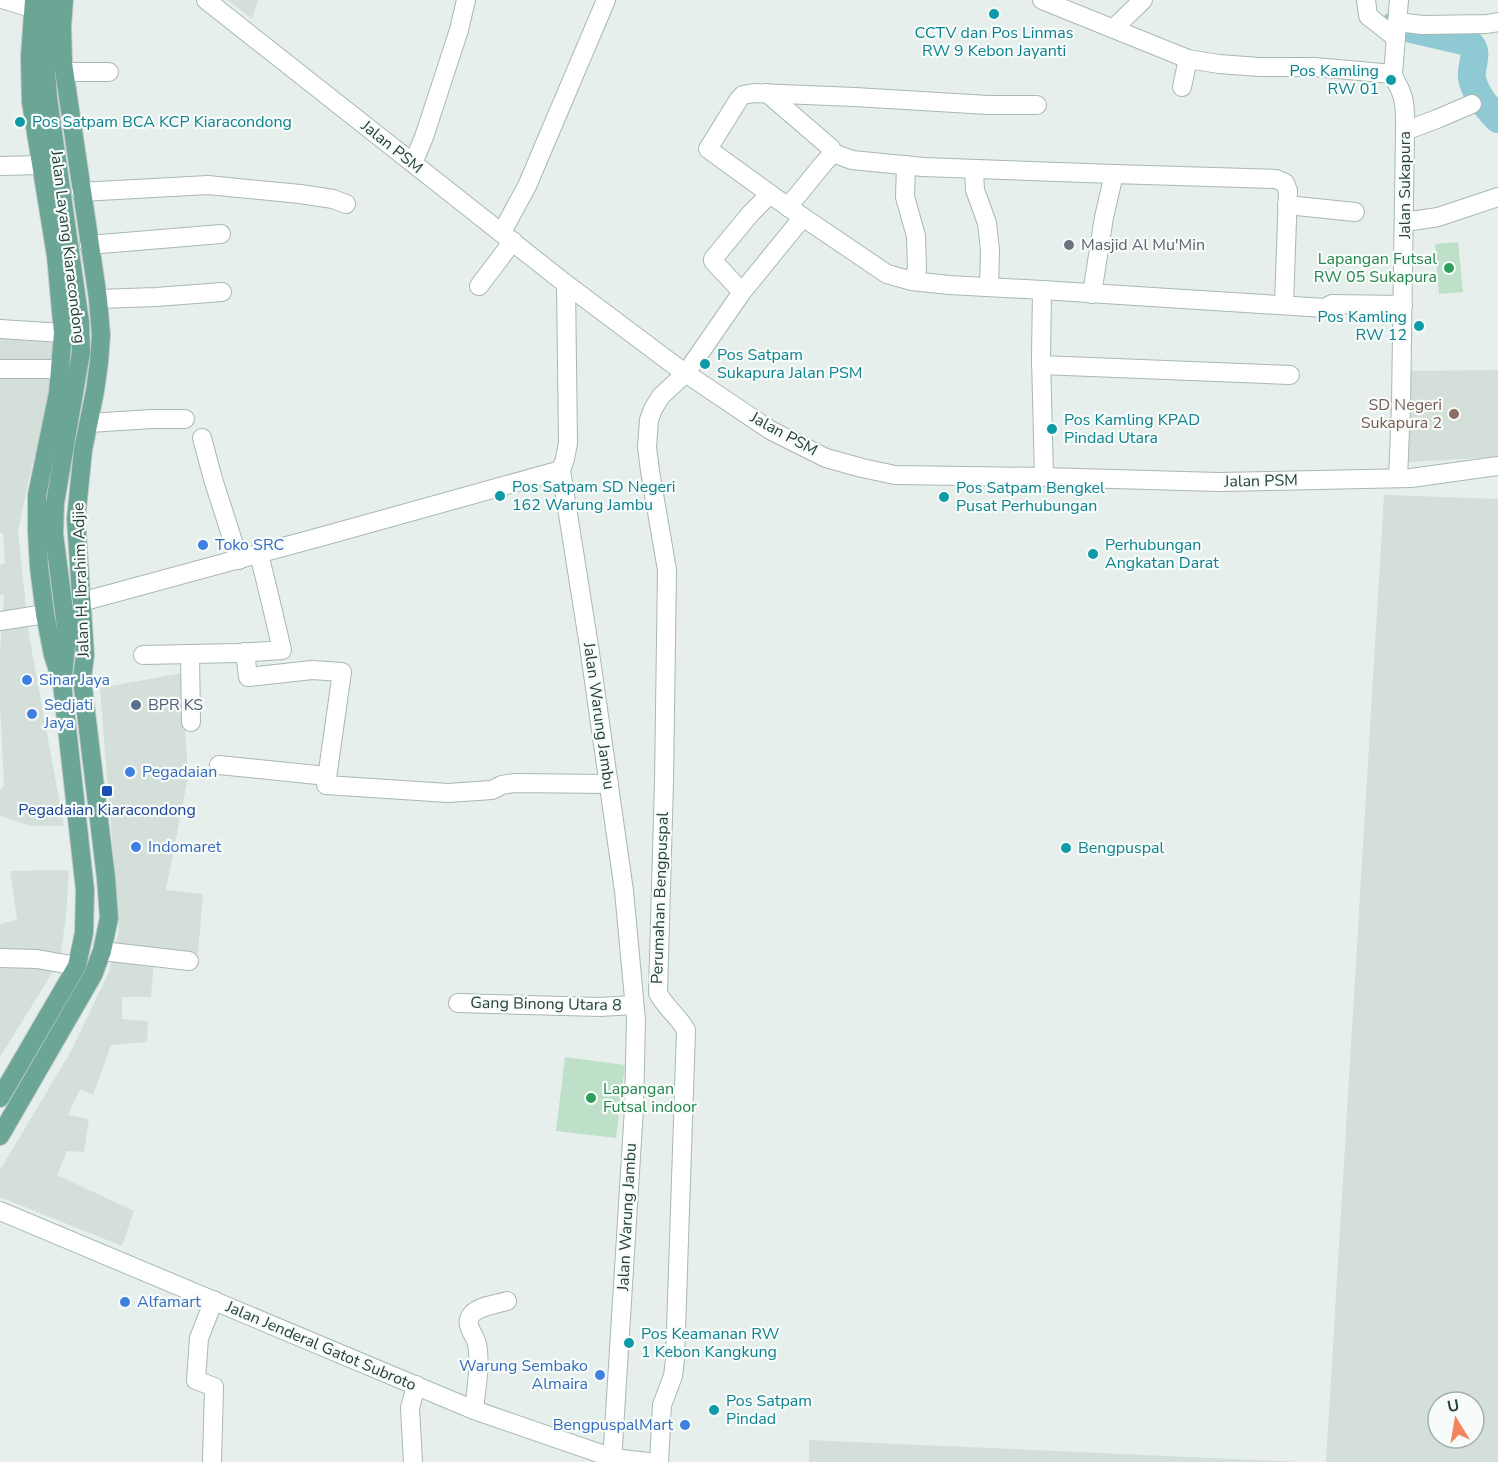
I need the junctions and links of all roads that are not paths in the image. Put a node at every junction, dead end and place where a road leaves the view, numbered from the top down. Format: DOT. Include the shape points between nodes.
graph roads {
  1 [pos="5,0"];
  2 [pos="64,0"];
  3 [pos="206,0"];
  4 [pos="466,0"];
  5 [pos="606,0"];
  6 [pos="1042,0"];
  7 [pos="1143,0"];
  8 [pos="1366,0"];
  9 [pos="1399,0"];
  10 [pos="38,3"];
  11 [pos="1498,22"];
  12 [pos="1113,29"];
  13 [pos="1397,29"];
  14 [pos="1188,59"];
  15 [pos="64,72"];
  16 [pos="110,72"];
  17 [pos="1393,74"];
  18 [pos="1182,87"];
  19 [pos="766,93"];
  20 [pos="1472,104"];
  21 [pos="1037,105"];
  22 [pos="1405,131"];
  23 [pos="833,153"];
  24 [pos="413,163"];
  25 [pos="41,165"];
  26 [pos="906,165"];
  27 [pos="0,166"];
  28 [pos="974,169"];
  29 [pos="1114,174"];
  30 [pos="81,192"];
  31 [pos="770,194"];
  32 [pos="1498,197"];
  33 [pos="346,204"];
  34 [pos="1287,206"];
  35 [pos="796,212"];
  36 [pos="1355,213"];
  37 [pos="1405,222"];
  38 [pos="221,234"];
  39 [pos="507,237"];
  40 [pos="89,244"];
  41 [pos="912,281"];
  42 [pos="566,284"];
  43 [pos="479,286"];
  44 [pos="989,287"];
  45 [pos="1042,290"];
  46 [pos="742,291"];
  47 [pos="222,292"];
  48 [pos="1092,294"];
  49 [pos="98,299"];
  50 [pos="1284,305"];
  51 [pos="1403,305"];
  52 [pos="0,329"];
  53 [pos="63,333"];
  54 [pos="1041,365"];
  55 [pos="0,369"];
  56 [pos="60,369"];
  57 [pos="686,373"];
  58 [pos="1290,375"];
  59 [pos="185,419"];
  60 [pos="89,423"];
  61 [pos="202,438"];
  62 [pos="1498,466"];
  63 [pos="561,470"];
  64 [pos="1044,477"];
  65 [pos="1398,478"];
  66 [pos="258,554"];
  67 [pos="239,560"];
  68 [pos="81,602"];
  69 [pos="45,614"];
  70 [pos="0,621"];
  71 [pos="67,635"];
  72 [pos="245,652"];
  73 [pos="190,654"];
  74 [pos="143,655"];
  75 [pos="82,676"];
  76 [pos="62,680"];
  77 [pos="191,722"];
  78 [pos="219,765"];
  79 [pos="327,776"];
  80 [pos="609,784"];
  81 [pos="102,951"];
  82 [pos="0,958"];
  83 [pos="189,961"];
  84 [pos="77,966"];
  85 [pos="458,1003"];
  86 [pos="634,1005"];
  87 [pos="0,1098"];
  88 [pos="0,1136"];
  89 [pos="0,1211"];
  90 [pos="214,1300"];
  91 [pos="507,1301"];
  92 [pos="416,1385"];
  93 [pos="474,1410"];
  94 [pos="617,1459"];
  95 [pos="212,1462"];
  96 [pos="413,1462"];
  97 [pos="648,1462"];
  98 [pos="659,1462"];
  1 -- 10 [label="street"];
  2 -- 15 [label="main road, Jalan H. Ibrahim Adjie"];
  3 -- 24 [label="street, Jalan PSM"];
  4 -- 24 [label="street"];
  5 -- 39 [label="street"];
  6 -- 12 [label="street"];
  7 -- 12 [label="street"];
  8 -- 13 [label="street" via="1368,16"];
  9 -- 13 [label="street"];
  10 -- 25 [label="main road, Jalan H. Ibrahim Adjie" via="30,57"];
  10 -- 71 [label="main road, Jalan Layang Kiaracondong" via="80,322 81,352 55,503 54,534"];
  11 -- 13 [label="street"];
  12 -- 14 [label="street"];
  13 -- 17 [label="street"];
  14 -- 17 [label="street"];
  14 -- 18 [label="street"];
  15 -- 16 [label="street"];
  15 -- 30 [label="main road, Jalan H. Ibrahim Adjie"];
  17 -- 22 [label="street, Jalan Sukapura" via="1401,90"];
  19 -- 21 [label="street"];
  19 -- 23 [label="street"];
  19 -- 31 [label="street" via="743,95 708,149"];
  20 -- 22 [label="street"];
  22 -- 37 [label="street, Jalan Sukapura"];
  23 -- 26 [label="street" via="852,160"];
  23 -- 35 [label="street, Perumahan Bengpuspal"];
  24 -- 39 [label="street, Jalan PSM"];
  25 -- 27 [label="street"];
  25 -- 53 [label="main road, Jalan H. Ibrahim Adjie" via="56,255"];
  26 -- 28 [label="street"];
  26 -- 41 [label="street" via="905,197 916,236"];
  28 -- 29 [label="street"];
  28 -- 44 [label="street" via="975,190 987,223"];
  29 -- 34 [label="street" via="1276,179 1288,190"];
  29 -- 48 [label="street"];
  30 -- 33 [label="street" via="208,185 300,194"];
  30 -- 40 [label="main road, Jalan H. Ibrahim Adjie"];
  31 -- 35 [label="street"];
  31 -- 46 [label="street" via="713,259"];
  32 -- 37 [label="street" via="1438,217"];
  34 -- 36 [label="street"];
  34 -- 50 [label="street"];
  35 -- 41 [label="street" via="887,273"];
  35 -- 46 [label="street, Perumahan Bengpuspal"];
  37 -- 51 [label="street, Jalan Sukapura"];
  38 -- 40 [label="street"];
  39 -- 42 [label="street, Jalan PSM"];
  39 -- 43 [label="street"];
  40 -- 49 [label="main road, Jalan H. Ibrahim Adjie"];
  41 -- 44 [label="street"];
  42 -- 57 [label="street, Jalan PSM"];
  42 -- 63 [label="street" via="568,444"];
  44 -- 45 [label="street"];
  45 -- 48 [label="street"];
  45 -- 54 [label="street"];
  46 -- 57 [label="street, Perumahan Bengpuspal"];
  47 -- 49 [label="street"];
  48 -- 50 [label="street"];
  49 -- 60 [label="main road, Jalan H. Ibrahim Adjie" via="101,346"];
  50 -- 51 [label="street"];
  51 -- 65 [label="street, Jalan Sukapura"];
  52 -- 53 [label="street"];
  53 -- 56 [label="main road, Jalan H. Ibrahim Adjie"];
  54 -- 58 [label="street"];
  54 -- 64 [label="street"];
  55 -- 56 [label="street"];
  56 -- 69 [label="main road, Jalan H. Ibrahim Adjie" via="38,495 39,567"];
  57 -- 64 [label="street, Jalan PSM" via="770,430 826,458 853,466 895,475"];
  57 -- 98 [label="street, Perumahan Bengpuspal" via="653,409 647,447 667,570 658,993 686,1030 675,1360 662,1405"];
  59 -- 60 [label="street"];
  60 -- 68 [label="main road, Jalan H. Ibrahim Adjie" via="76,519"];
  61 -- 67 [label="street"];
  62 -- 65 [label="street, Jalan PSM"];
  63 -- 66 [label="street"];
  63 -- 80 [label="street, Jalan Warung Jambu"];
  64 -- 65 [label="street, Jalan PSM" via="1218,482"];
  66 -- 67 [label="street"];
  66 -- 72 [label="street" via="282,650"];
  67 -- 68 [label="street"];
  68 -- 75 [label="main road, Jalan H. Ibrahim Adjie" via="86,655"];
  69 -- 70 [label="street"];
  69 -- 76 [label="main road, Jalan H. Ibrahim Adjie" via="52,655"];
  71 -- 75 [label="main road, Jalan Layang Kiaracondong"];
  71 -- 76 [label="main road, Jalan Layang Kiaracondong"];
  72 -- 73 [label="street"];
  72 -- 79 [label="street" via="248,676 312,670 342,672"];
  73 -- 74 [label="street"];
  73 -- 77 [label="street"];
  75 -- 81 [label="main road, Jalan H. Ibrahim Adjie" via="106,878 108,918"];
  76 -- 84 [label="main road, Jalan H. Ibrahim Adjie" via="85,890 84,933"];
  78 -- 79 [label="street"];
  79 -- 80 [label="street" via="326,784 448,794 492,790 514,783"];
  80 -- 86 [label="street, Jalan Warung Jambu"];
  81 -- 83 [label="street"];
  81 -- 88 [label="main road, Jalan H. Ibrahim Adjie" via="93,975"];
  82 -- 84 [label="street"];
  84 -- 87 [label="main road, Jalan H. Ibrahim Adjie"];
  85 -- 86 [label="street, Gang Binong Utara 8"];
  86 -- 94 [label="street, Jalan Warung Jambu" via="634,1108"];
  89 -- 90 [label="street, Jalan Jenderal Gatot Subroto"];
  90 -- 92 [label="street, Jalan Jenderal Gatot Subroto"];
  90 -- 95 [label="street" via="200,1338 196,1380 214,1387"];
  91 -- 93 [label="street" via="478,1310 468,1322 478,1346"];
  92 -- 93 [label="street, Jalan Jenderal Gatot Subroto"];
  92 -- 96 [label="street" via="410,1408"];
  93 -- 94 [label="street, Jalan Jenderal Gatot Subroto"];
  94 -- 97 [label="street, Jalan Jenderal Gatot Subroto"];
}
